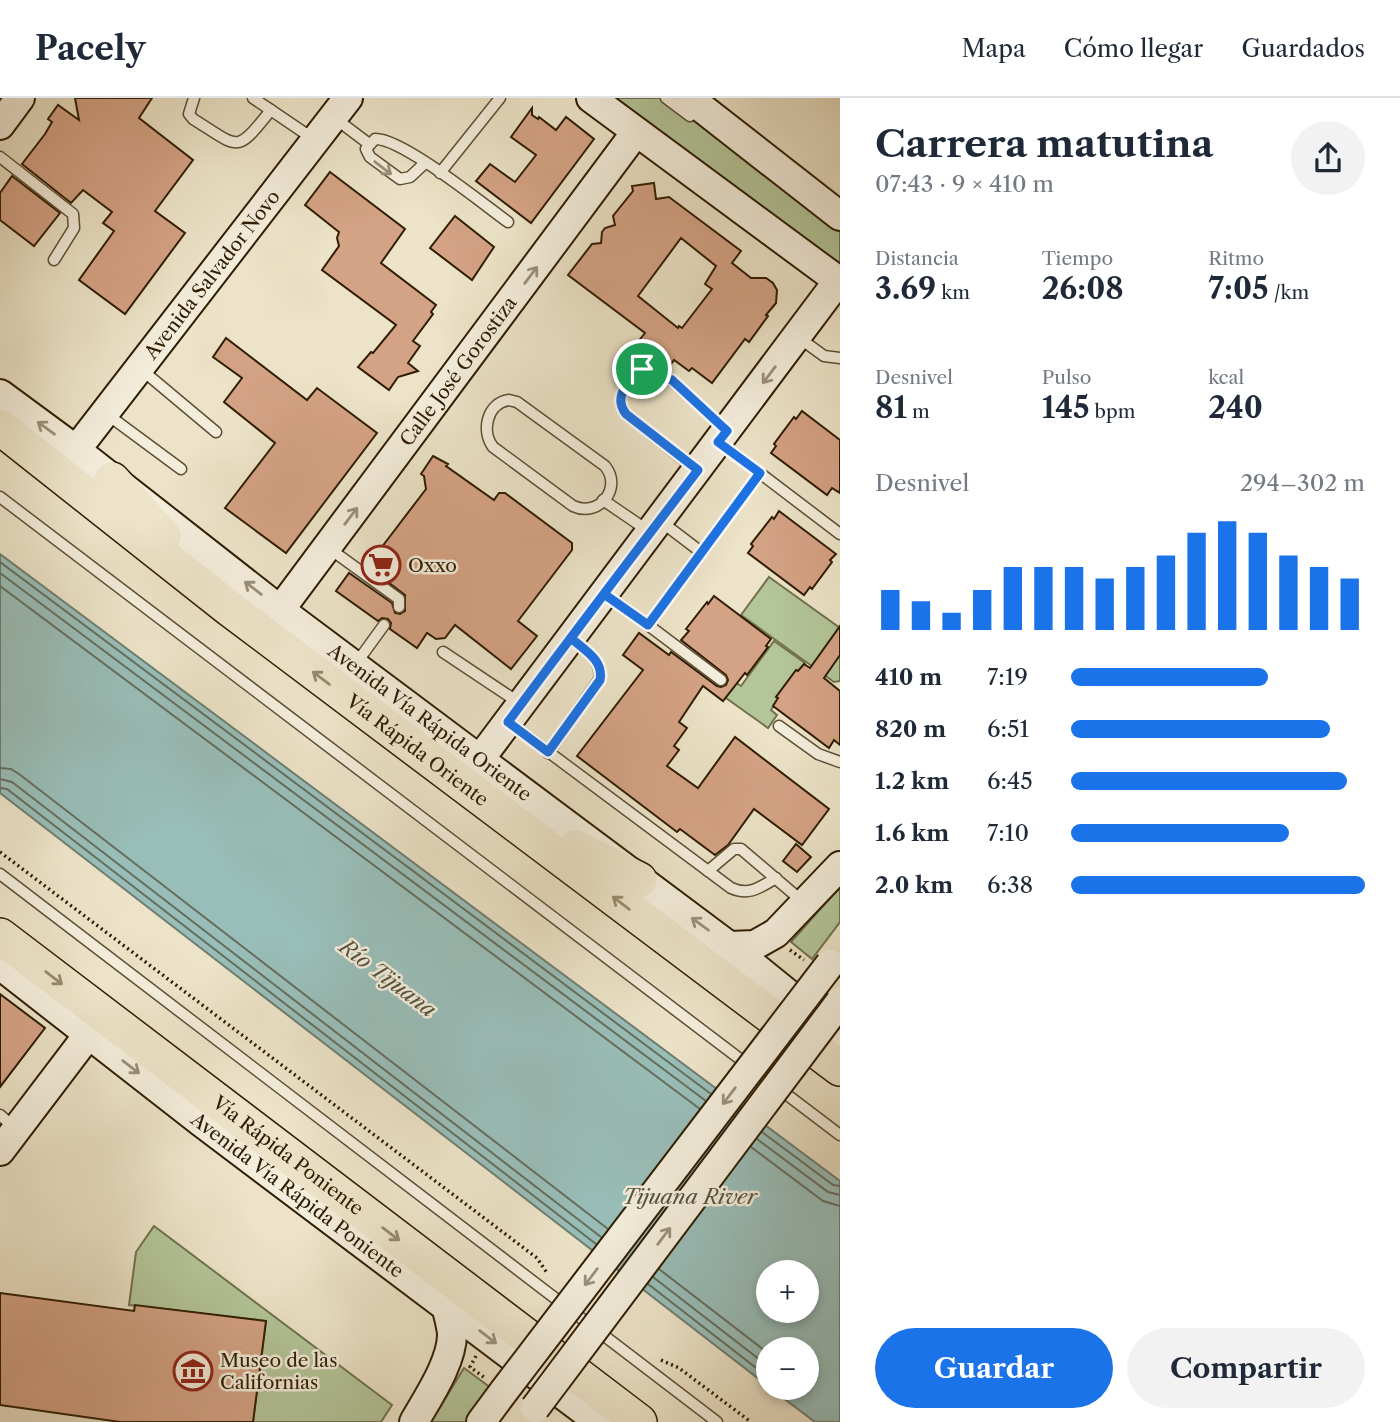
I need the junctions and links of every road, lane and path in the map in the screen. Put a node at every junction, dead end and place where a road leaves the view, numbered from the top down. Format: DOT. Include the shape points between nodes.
graph roads {
  1 [pos="20,98"];
  2 [pos="194,98"];
  3 [pos="253,98"];
  4 [pos="500,98"];
  5 [pos="591,98"];
  6 [pos="605,98"];
  7 [pos="666,98"];
  8 [pos="689,98"];
  9 [pos="341,108"];
  10 [pos="271,110"];
  11 [pos="0,125"];
  12 [pos="701,125"];
  13 [pos="636,132"];
  14 [pos="315,140"];
  15 [pos="369,144"];
  16 [pos="0,157"];
  17 [pos="425,163"];
  18 [pos="440,173"];
  19 [pos="840,216"];
  20 [pos="508,222"];
  21 [pos="54,260"];
  22 [pos="839,279"];
  23 [pos="797,337"];
  24 [pos="840,358"];
  25 [pos="139,368"];
  26 [pos="105,412"];
  27 [pos="4,417"];
  28 [pos="216,432"];
  29 [pos="722,436"];
  30 [pos="76,450"];
  31 [pos="181,469"];
  32 [pos="698,470"];
  33 [pos="760,473"];
  34 [pos="100,489"];
  35 [pos="0,497"];
  36 [pos="603,500"];
  37 [pos="655,526"];
  38 [pos="840,534"];
  39 [pos="328,548"];
  40 [pos="701,552"];
  41 [pos="604,594"];
  42 [pos="399,607"];
  43 [pos="281,610"];
  44 [pos="384,625"];
  45 [pos="648,625"];
  46 [pos="571,638"];
  47 [pos="443,652"];
  48 [pos="354,665"];
  49 [pos="721,680"];
  50 [pos="514,713"];
  51 [pos="779,726"];
  52 [pos="548,752"];
  53 [pos="480,759"];
  54 [pos="840,762"];
  55 [pos="494,807"];
  56 [pos="0,852"];
  57 [pos="840,866"];
  58 [pos="708,871"];
  59 [pos="0,874"];
  60 [pos="776,878"];
  61 [pos="639,880"];
  62 [pos="805,904"];
  63 [pos="0,936"];
  64 [pos="730,946"];
  65 [pos="783,954"];
  66 [pos="825,959"];
  67 [pos="0,965"];
  68 [pos="840,1002"];
  69 [pos="88,1035"];
  70 [pos="840,1036"];
  71 [pos="840,1068"];
  72 [pos="217,1103"];
  73 [pos="5,1132"];
  74 [pos="840,1135"];
  75 [pos="338,1224"];
  76 [pos="552,1281"];
  77 [pos="446,1305"];
  78 [pos="477,1353"];
  79 [pos="651,1353"];
  80 [pos="496,1386"];
  81 [pos="530,1415"];
  82 [pos="414,1422"];
  83 [pos="481,1422"];
  84 [pos="599,1422"];
  85 [pos="639,1422"];
  86 [pos="717,1422"];
  87 [pos="751,1422"];
  1 -- 11 [label="main road"];
  2 -- 10 [label="lane" via="189,114 193,119 239,144"];
  3 -- 10 [label="lane"];
  4 -- 18 [label="lane"];
  5 -- 13 [label="main road"];
  6 -- 22 [label="lane"];
  7 -- 12 [label="lane"];
  8 -- 19 [label="main road"];
  9 -- 14 [label="main road, Avenida Salvador Novo"];
  9 -- 15 [label="lane"];
  10 -- 14 [label="lane"];
  13 -- 22 [label="main road"];
  39 -- 13 [label="main road, Calle José Gorostiza, one-way"];
  14 -- 25 [label="main road, Avenida Salvador Novo"];
  15 -- 17 [label="lane" via="384,139"];
  15 -- 17 [label="lane, one-way" via="367,154 400,179 410,177"];
  16 -- 21 [label="lane" via="74,214 74,228"];
  17 -- 18 [label="lane"];
  18 -- 20 [label="lane"];
  22 -- 23 [label="main road"];
  23 -- 24 [label="lane" via="819,354"];
  23 -- 29 [label="main road, one-way"];
  25 -- 26 [label="main road, Avenida Salvador Novo"];
  25 -- 28 [label="lane"];
  26 -- 30 [label="main road, Avenida Salvador Novo"];
  26 -- 31 [label="lane"];
  30 -- 27 [label="main road, Avenida Vía Rápida Oriente, one-way"];
  27 -- 34 [label="highway, Vía Rápida Oriente"];
  29 -- 32 [label="main road"];
  29 -- 32 [label="lane" via="672,380 642,369 623,388 621,407 626,414"];
  29 -- 33 [label="lane"];
  30 -- 34 [label="main road, Avenida Vía Rápida Oriente"];
  32 -- 37 [label="main road"];
  33 -- 38 [label="lane"];
  33 -- 40 [label="lane"];
  43 -- 34 [label="main road, Avenida Vía Rápida Oriente, one-way"];
  55 -- 34 [label="highway, Vía Rápida Oriente, one-way" via="229,608"];
  35 -- 74 [label="lane"];
  36 -- 36 [label="lane" via="613,482 605,466 517,402 503,401 496,407 485,429 493,447 573,506 594,508"];
  36 -- 37 [label="lane"];
  37 -- 40 [label="lane"];
  37 -- 41 [label="main road"];
  39 -- 42 [label="lane" via="399,599"];
  39 -- 43 [label="main road, Calle José Gorostiza"];
  40 -- 45 [label="lane"];
  41 -- 45 [label="lane"];
  41 -- 46 [label="main road"];
  43 -- 48 [label="main road, Avenida Vía Rápida Oriente"];
  44 -- 48 [label="lane"];
  45 -- 49 [label="lane"];
  46 -- 50 [label="main road"];
  46 -- 52 [label="lane" via="596,660 601,674"];
  47 -- 50 [label="lane"];
  48 -- 53 [label="main road, Avenida Vía Rápida Oriente"];
  50 -- 52 [label="lane"];
  50 -- 53 [label="main road"];
  51 -- 54 [label="lane" via="818,754"];
  52 -- 58 [label="lane"];
  53 -- 61 [label="main road, Avenida Vía Rápida Oriente"];
  55 -- 61 [label="highway"];
  71 -- 55 [label="highway, Vía Rápida Oriente, one-way"];
  56 -- 76 [label="path" via="537,1258"];
  57 -- 62 [label="main road"];
  58 -- 60 [label="lane" via="745,893"];
  58 -- 60 [label="lane" via="737,848"];
  59 -- 86 [label="lane"];
  60 -- 62 [label="lane"];
  64 -- 61 [label="main road, Avenida Vía Rápida Oriente, one-way"];
  62 -- 64 [label="main road" via="760,944"];
  63 -- 72 [label="highway, Vía Rápida Poniente, one-way"];
  64 -- 70 [label="main road, Avenida Vía Rápida Oriente"];
  65 -- 66 [label="path" via="788,947"];
  66 -- 80 [label="main road, one-way, bridge"];
  67 -- 69 [label="main road, Avenida Vía Rápida Poniente"];
  81 -- 68 [label="main road, one-way, bridge"];
  69 -- 73 [label="main road"];
  69 -- 75 [label="main road, Avenida Vía Rápida Poniente, one-way"];
  72 -- 75 [label="highway"];
  72 -- 85 [label="highway, Vía Rápida Poniente, one-way"];
  75 -- 77 [label="main road, Avenida Vía Rápida Poniente"];
  77 -- 82 [label="main road" via="452,1335 447,1357"];
  77 -- 84 [label="main road, Avenida Vía Rápida Poniente, one-way"];
  78 -- 80 [label="path" via="470,1367"];
  79 -- 87 [label="path" via="679,1368"];
  80 -- 83 [label="main road"];
}
